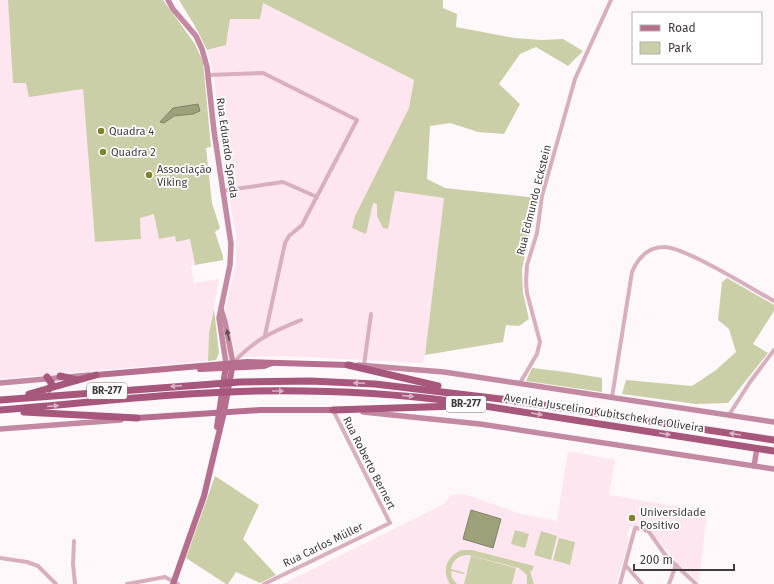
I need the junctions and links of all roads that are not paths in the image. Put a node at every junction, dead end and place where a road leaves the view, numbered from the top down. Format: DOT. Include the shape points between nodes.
graph roads {
  1 [pos="168,0"];
  2 [pos="611,0"];
  3 [pos="208,75"];
  4 [pos="222,191"];
  5 [pos="317,197"];
  6 [pos="774,301"];
  7 [pos="221,309"];
  8 [pos="370,314"];
  9 [pos="301,320"];
  10 [pos="264,335"];
  11 [pos="246,350"];
  12 [pos="774,350"];
  13 [pos="247,362"];
  14 [pos="273,363"];
  15 [pos="233,365"];
  16 [pos="348,365"];
  17 [pos="364,365"];
  18 [pos="226,366"];
  19 [pos="96,375"];
  20 [pos="60,376"];
  21 [pos="47,377"];
  22 [pos="77,380"];
  23 [pos="0,382"];
  24 [pos="520,383"];
  25 [pos="49,389"];
  26 [pos="612,397"];
  27 [pos="0,399"];
  28 [pos="509,400"];
  29 [pos="477,405"];
  30 [pos="0,410"];
  31 [pos="333,410"];
  32 [pos="221,412"];
  33 [pos="205,413"];
  34 [pos="729,415"];
  35 [pos="137,418"];
  36 [pos="774,422"];
  37 [pos="217,424"];
  38 [pos="0,429"];
  39 [pos="216,439"];
  40 [pos="774,440"];
  41 [pos="757,448"];
  42 [pos="774,451"];
  43 [pos="754,466"];
  44 [pos="774,469"];
  45 [pos="390,523"];
  46 [pos="74,541"];
  47 [pos="0,558"];
  48 [pos="676,565"];
  49 [pos="626,566"];
  50 [pos="175,583"];
  51 [pos="56,584"];
  52 [pos="75,584"];
  53 [pos="127,584"];
  54 [pos="264,584"];
  55 [pos="620,584"];
  56 [pos="642,584"];
  57 [pos="669,584"];
  58 [pos="696,584"];
  1 -- 3 [label="main road, Rua Eduardo Sprada" via="199,43"];
  2 -- 24 [label="street, Rua Edmundo Eckstein" via="574,82 542,196 537,233 527,265 526,282 540,342 537,354"];
  3 -- 4 [label="main road, Rua Eduardo Sprada"];
  3 -- 5 [label="street" via="263,73 357,120"];
  4 -- 5 [label="street" via="283,182"];
  4 -- 7 [label="main road, Rua Eduardo Sprada" via="231,244 230,265"];
  5 -- 10 [label="street" via="302,225 289,236 284,246"];
  6 -- 26 [label="street" via="675,249 663,247 650,250 638,260 632,272"];
  15 -- 7 [label="main road, Rua Eduardo Sprada, one-way"];
  7 -- 18 [label="main road, Rua Eduardo Sprada" via="219,323"];
  8 -- 17 [label="street"];
  9 -- 10 [label="street"];
  10 -- 11 [label="street"];
  11 -- 13 [label="street" via="244,357"];
  11 -- 15 [label="street"];
  12 -- 34 [label="street"];
  13 -- 14 [label="main road"];
  13 -- 15 [label="main road"];
  14 -- 15 [label="main road" via="264,366"];
  14 -- 16 [label="main road"];
  15 -- 18 [label="main road"];
  15 -- 32 [label="main road, Rua Eduardo Sprada"];
  16 -- 17 [label="main road"];
  16 -- 28 [label="highway"];
  17 -- 24 [label="main road" via="425,370"];
  18 -- 19 [label="main road"];
  18 -- 32 [label="main road, Rua Eduardo Sprada"];
  19 -- 20 [label="main road"];
  19 -- 22 [label="highway"];
  20 -- 21 [label="main road"];
  20 -- 22 [label="highway"];
  21 -- 23 [label="main road"];
  21 -- 25 [label="highway" via="52,384"];
  22 -- 25 [label="highway"];
  24 -- 26 [label="main road"];
  25 -- 27 [label="highway"];
  26 -- 34 [label="main road"];
  28 -- 27 [label="highway, Avenida Juscelino Kubitschek de Oliveira / BR-277, one-way" via="375,384 310,381 215,383"];
  40 -- 28 [label="highway, Avenida Juscelino Kubitschek de Oliveira / BR-277, one-way"];
  30 -- 29 [label="highway, Avenida Juscelino Kubitschek de Oliveira / BR-277, one-way" via="239,392 382,394"];
  29 -- 31 [label="highway"];
  29 -- 41 [label="highway, Avenida Juscelino Kubitschek de Oliveira / BR-277, one-way"];
  30 -- 35 [label="highway"];
  31 -- 32 [label="main road"];
  31 -- 43 [label="main road" via="480,424"];
  31 -- 45 [label="street, Rua Roberto Bernert"];
  32 -- 33 [label="main road"];
  32 -- 37 [label="main road, Rua Eduardo Sprada"];
  32 -- 39 [label="main road, Rua Eduardo Sprada"];
  33 -- 35 [label="main road"];
  33 -- 37 [label="main road" via="214,417"];
  34 -- 36 [label="main road"];
  35 -- 38 [label="main road"];
  37 -- 39 [label="main road, Rua Eduardo Sprada"];
  39 -- 50 [label="main road, Rua Eduardo Sprada" via="202,505"];
  41 -- 42 [label="highway, Avenida Juscelino Kubitschek de Oliveira / BR-277"];
  41 -- 43 [label="main road"];
  43 -- 44 [label="main road"];
  45 -- 54 [label="street, Rua Carlos Müller"];
  46 -- 52 [label="street"];
  47 -- 51 [label="street" via="38,566"];
  48 -- 49 [label="street" via="649,532 635,528"];
  48 -- 57 [label="street"];
  48 -- 58 [label="street"];
  49 -- 55 [label="street"];
  49 -- 56 [label="street"];
  50 -- 53 [label="street" via="165,577"];
}
